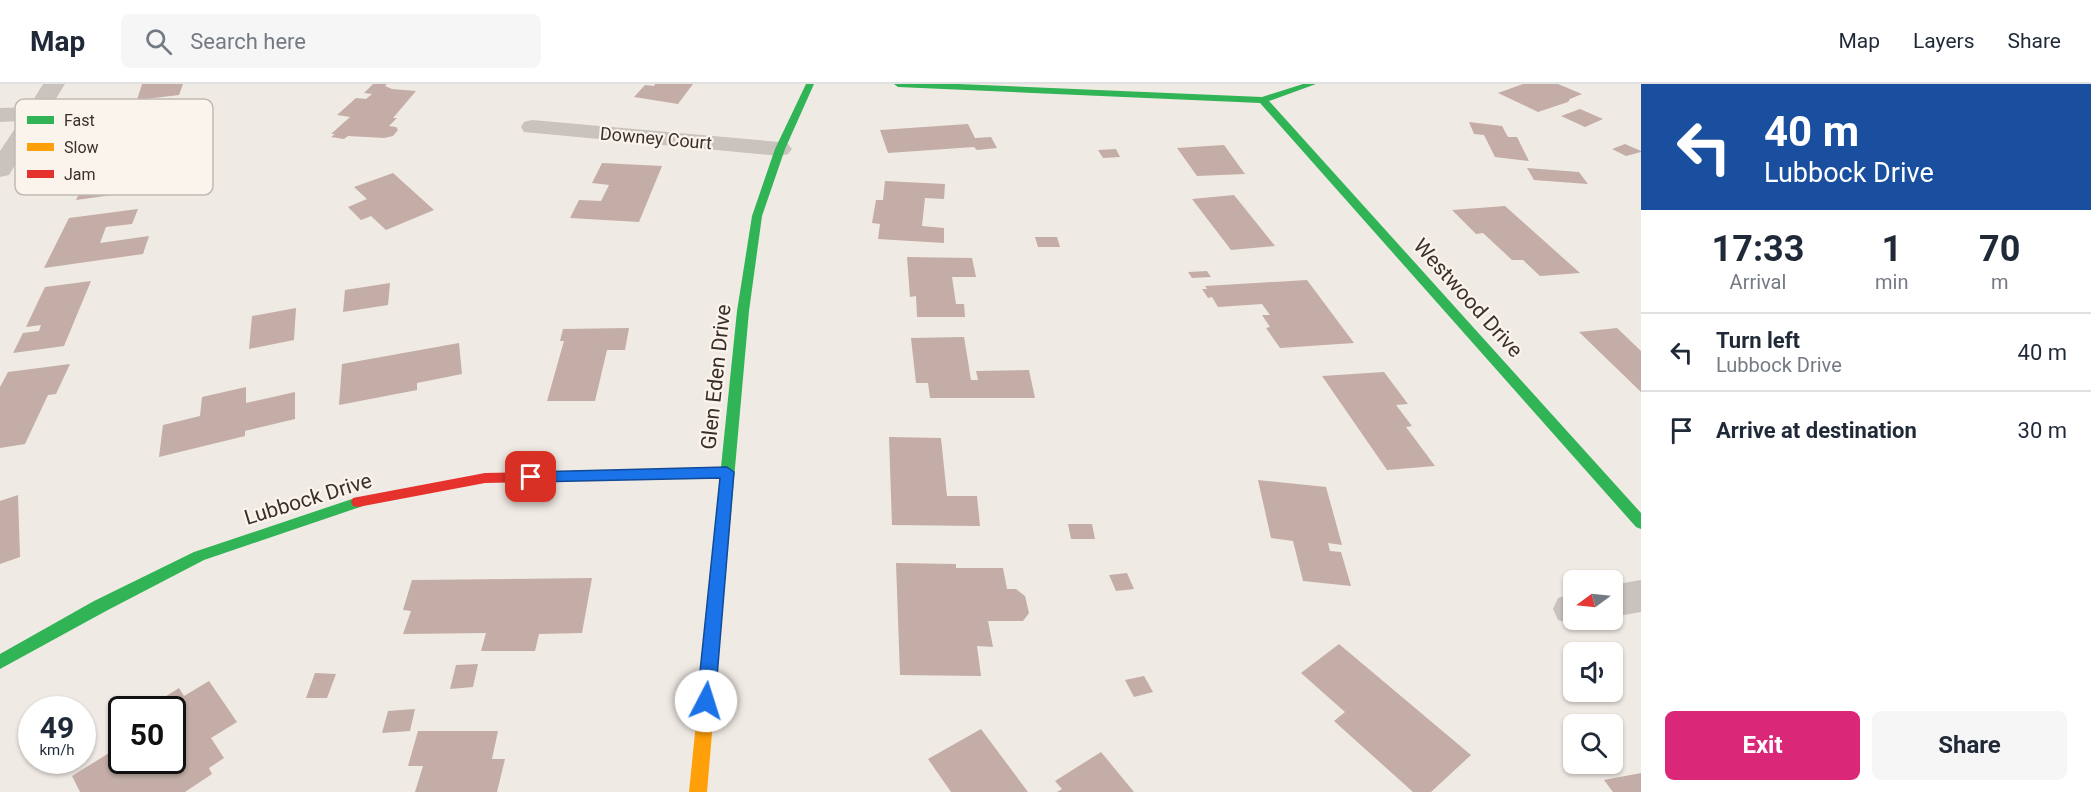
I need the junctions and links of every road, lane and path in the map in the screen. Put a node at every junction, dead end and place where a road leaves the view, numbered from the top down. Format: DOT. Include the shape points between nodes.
graph roads {
  1 [pos="54,84"];
  2 [pos="810,84"];
  3 [pos="897,84"];
  4 [pos="1312,84"];
  5 [pos="45,99"];
  6 [pos="1263,100"];
  7 [pos="15,114"];
  8 [pos="0,115"];
  9 [pos="532,127"];
  10 [pos="15,146"];
  11 [pos="780,149"];
  12 [pos="0,170"];
  13 [pos="727,472"];
  14 [pos="1641,524"];
  15 [pos="1641,596"];
  16 [pos="1623,599"];
  17 [pos="0,663"];
  18 [pos="698,792"];
  1 -- 5 [label="street"];
  2 -- 11 [label="street, Glen Eden Drive"];
  3 -- 6 [label="street"];
  4 -- 6 [label="street"];
  6 -- 14 [label="street, Westwood Drive"];
  7 -- 8 [label="street"];
  9 -- 11 [label="street, Downey Court"];
  10 -- 12 [label="street"];
  11 -- 13 [label="street, Glen Eden Drive" via="757,216"];
  13 -- 17 [label="street, Lubbock Drive" via="485,478 353,503 199,556"];
  13 -- 18 [label="street, Glen Eden Drive"];
  15 -- 16 [label="street"];
}
